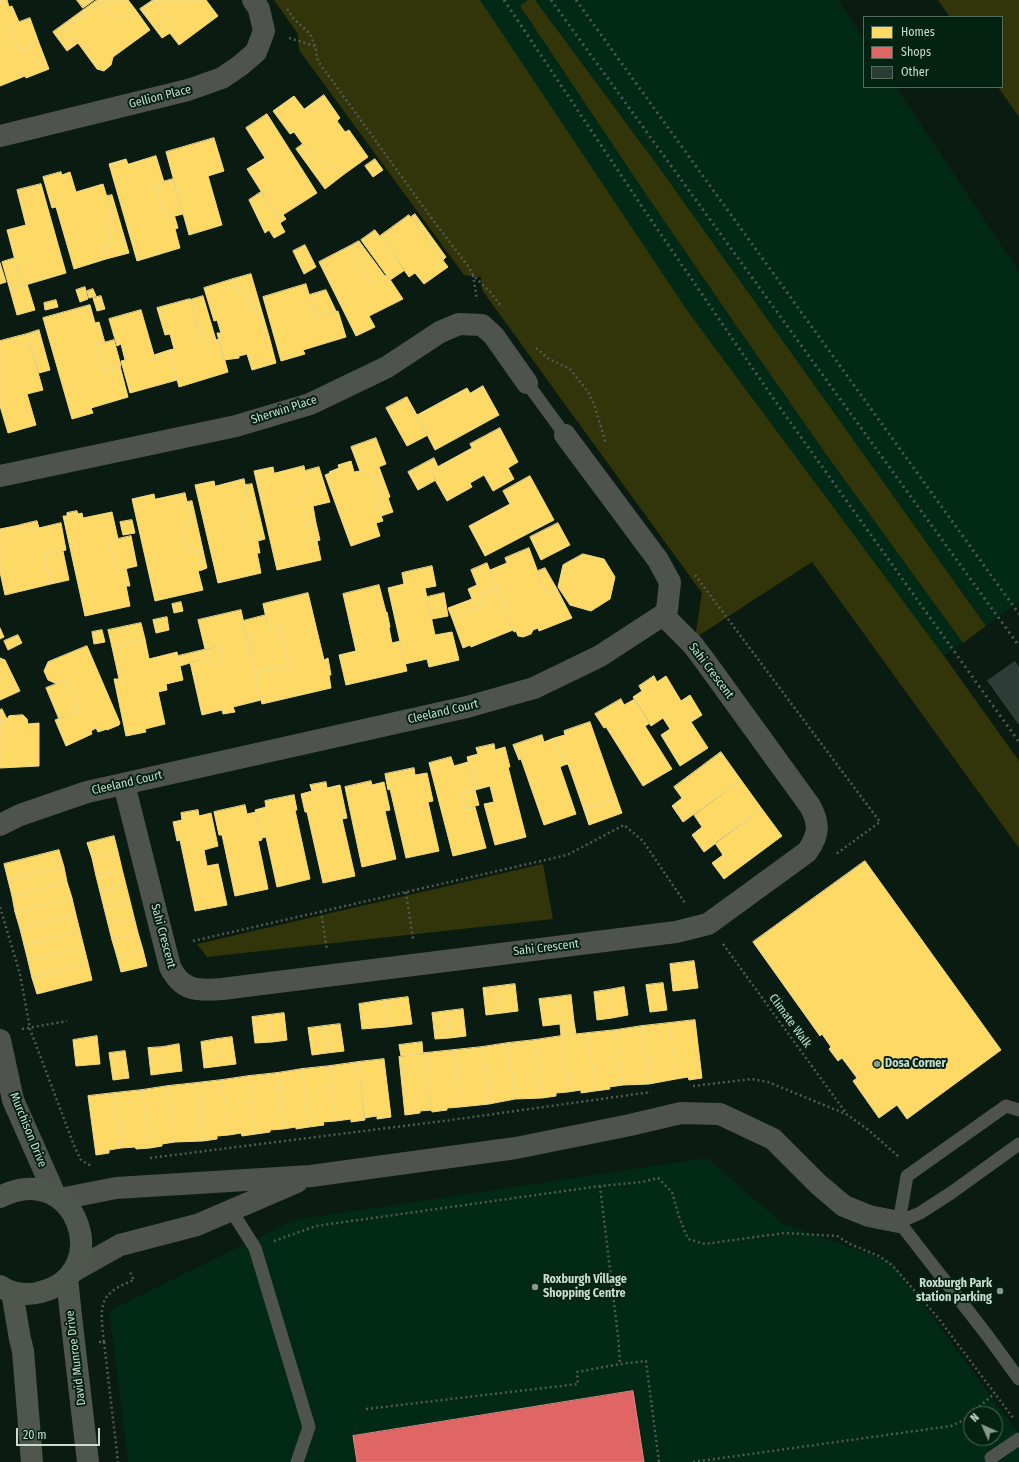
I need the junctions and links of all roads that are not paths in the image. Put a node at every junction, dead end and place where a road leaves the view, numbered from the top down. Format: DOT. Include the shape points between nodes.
graph roads {
  1 [pos="253,0"];
  2 [pos="0,136"];
  3 [pos="527,383"];
  4 [pos="565,435"];
  5 [pos="0,476"];
  6 [pos="663,615"];
  7 [pos="124,784"];
  8 [pos="0,825"];
  9 [pos="0,1040"];
  10 [pos="1019,1110"];
  11 [pos="1019,1144"];
  12 [pos="310,1176"];
  13 [pos="0,1197"];
  14 [pos="58,1197"];
  15 [pos="231,1210"];
  16 [pos="899,1222"];
  17 [pos="70,1275"];
  18 [pos="4,1288"];
  19 [pos="1019,1379"];
  20 [pos="1019,1439"];
  21 [pos="991,1458"];
  22 [pos="32,1462"];
  23 [pos="88,1462"];
  24 [pos="297,1462"];
  1 -- 2 [label="street, Gellion Place" via="259,9 264,31 256,52 222,78 188,90"];
  3 -- 4 [label="lane"];
  3 -- 5 [label="street, Sherwin Place" via="494,336 482,325 459,324 440,332 387,367 310,404 236,426"];
  4 -- 6 [label="street" via="658,560 667,576 670,582 667,610"];
  6 -- 7 [label="street, Cleeland Court" via="600,656 534,688 459,709"];
  6 -- 7 [label="street, Sahi Crescent" via="705,661 810,806 816,819 815,840 807,852 708,924 676,932 222,988 195,989 177,979 170,967"];
  7 -- 8 [label="street, Cleeland Court" via="87,792 20,815"];
  9 -- 14 [label="street, Murchison Drive" via="13,1100"];
  10 -- 16 [label="lane" via="1006,1106 907,1176"];
  11 -- 16 [label="lane" via="951,1193 920,1213"];
  12 -- 14 [label="street" via="116,1188"];
  12 -- 15 [label="street"];
  12 -- 16 [label="street" via="516,1148 681,1113 720,1114 773,1139 844,1206 869,1216"];
  13 -- 14 [label="street" via="11,1191 26,1188 41,1190"];
  14 -- 17 [label="street" via="72,1210 79,1225 82,1241 80,1257"];
  15 -- 17 [label="street" via="197,1225 120,1245"];
  15 -- 24 [label="lane" via="255,1248 309,1427"];
  16 -- 19 [label="lane"];
  17 -- 18 [label="street" via="51,1290 32,1295"];
  17 -- 23 [label="street, David Munroe Drive" via="70,1316"];
  18 -- 22 [label="street" via="24,1351"];
  20 -- 21 [label="lane"];
}
